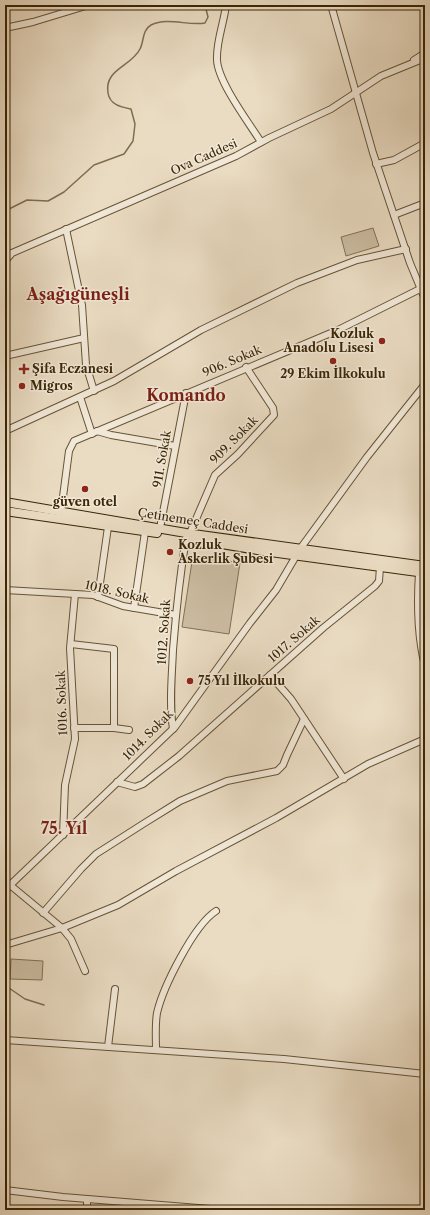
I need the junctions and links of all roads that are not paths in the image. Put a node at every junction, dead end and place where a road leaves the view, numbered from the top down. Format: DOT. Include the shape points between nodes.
graph roads {
  1 [pos="89,5"];
  2 [pos="226,5"];
  3 [pos="331,5"];
  4 [pos="79,6"];
  5 [pos="5,28"];
  6 [pos="425,53"];
  7 [pos="425,58"];
  8 [pos="408,64"];
  9 [pos="354,93"];
  10 [pos="261,142"];
  11 [pos="425,142"];
  12 [pos="376,164"];
  13 [pos="425,205"];
  14 [pos="394,215"];
  15 [pos="66,229"];
  16 [pos="406,249"];
  17 [pos="5,261"];
  18 [pos="423,294"];
  19 [pos="84,338"];
  20 [pos="5,356"];
  21 [pos="246,367"];
  22 [pos="425,384"];
  23 [pos="94,391"];
  24 [pos="186,393"];
  25 [pos="80,397"];
  26 [pos="5,431"];
  27 [pos="94,432"];
  28 [pos="175,446"];
  29 [pos="5,502"];
  30 [pos="5,511"];
  31 [pos="61,512"];
  32 [pos="108,527"];
  33 [pos="160,528"];
  34 [pos="145,532"];
  35 [pos="188,536"];
  36 [pos="298,552"];
  37 [pos="425,566"];
  38 [pos="380,567"];
  39 [pos="422,573"];
  40 [pos="5,590"];
  41 [pos="76,594"];
  42 [pos="98,597"];
  43 [pos="134,608"];
  44 [pos="176,615"];
  45 [pos="71,644"];
  46 [pos="425,666"];
  47 [pos="270,675"];
  48 [pos="304,719"];
  49 [pos="74,728"];
  50 [pos="114,728"];
  51 [pos="173,729"];
  52 [pos="129,730"];
  53 [pos="425,739"];
  54 [pos="344,779"];
  55 [pos="117,782"];
  56 [pos="63,835"];
  57 [pos="7,888"];
  58 [pos="216,911"];
  59 [pos="43,913"];
  60 [pos="62,928"];
  61 [pos="5,945"];
  62 [pos="85,971"];
  63 [pos="116,989"];
  64 [pos="5,1040"];
  65 [pos="108,1047"];
  66 [pos="156,1050"];
  67 [pos="425,1074"];
  68 [pos="5,1190"];
  69 [pos="87,1199"];
  70 [pos="88,1210"];
  71 [pos="300,1210"];
  1 -- 4 [label="street"];
  2 -- 10 [label="street" via="216,61 235,102"];
  3 -- 9 [label="street"];
  4 -- 5 [label="street" via="34,22"];
  6 -- 8 [label="street, Ova Caddesi"];
  7 -- 8 [label="street, Ova Caddesi"];
  8 -- 9 [label="street, Ova Caddesi" via="381,76"];
  9 -- 10 [label="street, Ova Caddesi" via="331,109"];
  9 -- 12 [label="street"];
  10 -- 15 [label="street, Ova Caddesi" via="236,156"];
  11 -- 12 [label="street" via="394,160"];
  12 -- 14 [label="street"];
  13 -- 14 [label="street"];
  14 -- 16 [label="street"];
  15 -- 17 [label="street, Ova Caddesi" via="12,252"];
  15 -- 19 [label="street" via="82,305"];
  16 -- 18 [label="street"];
  16 -- 23 [label="street" via="357,260 291,286 201,330"];
  18 -- 21 [label="street, 906. Sokak"];
  19 -- 20 [label="street"];
  19 -- 23 [label="street" via="86,365"];
  21 -- 24 [label="street, 906. Sokak"];
  21 -- 35 [label="street, 909. Sokak" via="273,408 274,415 215,475"];
  22 -- 36 [label="street, 1014. Sokak" via="367,457"];
  23 -- 25 [label="street"];
  24 -- 27 [label="street, 906. Sokak"];
  24 -- 28 [label="street, 911. Sokak"];
  25 -- 26 [label="street"];
  25 -- 27 [label="street"];
  27 -- 28 [label="street"];
  27 -- 31 [label="street, 906. Sokak" via="74,441 69,451"];
  28 -- 33 [label="street, 911. Sokak"];
  29 -- 31 [label="main road, Çetinemeç Caddesi"];
  30 -- 32 [label="main road, Çetinemeç Caddesi"];
  31 -- 33 [label="main road, Çetinemeç Caddesi"];
  32 -- 34 [label="main road, Çetinemeç Caddesi"];
  32 -- 42 [label="street"];
  33 -- 35 [label="main road, Çetinemeç Caddesi"];
  34 -- 35 [label="main road, Çetinemeç Caddesi"];
  34 -- 43 [label="street"];
  35 -- 36 [label="main road, Çetinemeç Caddesi"];
  35 -- 44 [label="street, 1012. Sokak" via="178,586"];
  36 -- 37 [label="main road, Çetinemeç Caddesi"];
  36 -- 38 [label="main road, Çetinemeç Caddesi"];
  36 -- 51 [label="street, 1014. Sokak" via="276,590"];
  38 -- 39 [label="main road, Çetinemeç Caddesi"];
  38 -- 47 [label="street, 1017. Sokak" via="380,581 375,586 322,628"];
  39 -- 46 [label="street" via="417,605 419,639"];
  40 -- 41 [label="street, 1018. Sokak"];
  41 -- 42 [label="street, 1018. Sokak"];
  41 -- 45 [label="street, 1016. Sokak"];
  42 -- 43 [label="street, 1018. Sokak"];
  43 -- 44 [label="street, 1018. Sokak"];
  44 -- 51 [label="street, 1012. Sokak" via="170,712"];
  45 -- 49 [label="street, 1016. Sokak"];
  45 -- 50 [label="street" via="114,649"];
  47 -- 48 [label="street"];
  47 -- 55 [label="street, 1017. Sokak" via="143,784 134,787"];
  48 -- 54 [label="street"];
  48 -- 59 [label="street" via="286,755 284,765 277,771 227,781 180,801 96,854"];
  49 -- 50 [label="street"];
  49 -- 56 [label="street, 1016. Sokak" via="75,739 65,785"];
  50 -- 52 [label="street"];
  51 -- 55 [label="street, 1014. Sokak"];
  53 -- 54 [label="street" via="368,764"];
  54 -- 60 [label="street" via="118,905"];
  55 -- 56 [label="street, 1014. Sokak"];
  56 -- 57 [label="street, 1014. Sokak"];
  57 -- 59 [label="street"];
  58 -- 66 [label="street" via="199,929 175,967 165,989 157,1014"];
  59 -- 60 [label="street"];
  60 -- 61 [label="street"];
  60 -- 62 [label="street" via="71,940"];
  63 -- 65 [label="street"];
  64 -- 65 [label="street"];
  65 -- 66 [label="street"];
  66 -- 67 [label="street" via="284,1059"];
  68 -- 69 [label="street"];
  69 -- 70 [label="street"];
  69 -- 71 [label="street" via="223,1210"];
}
